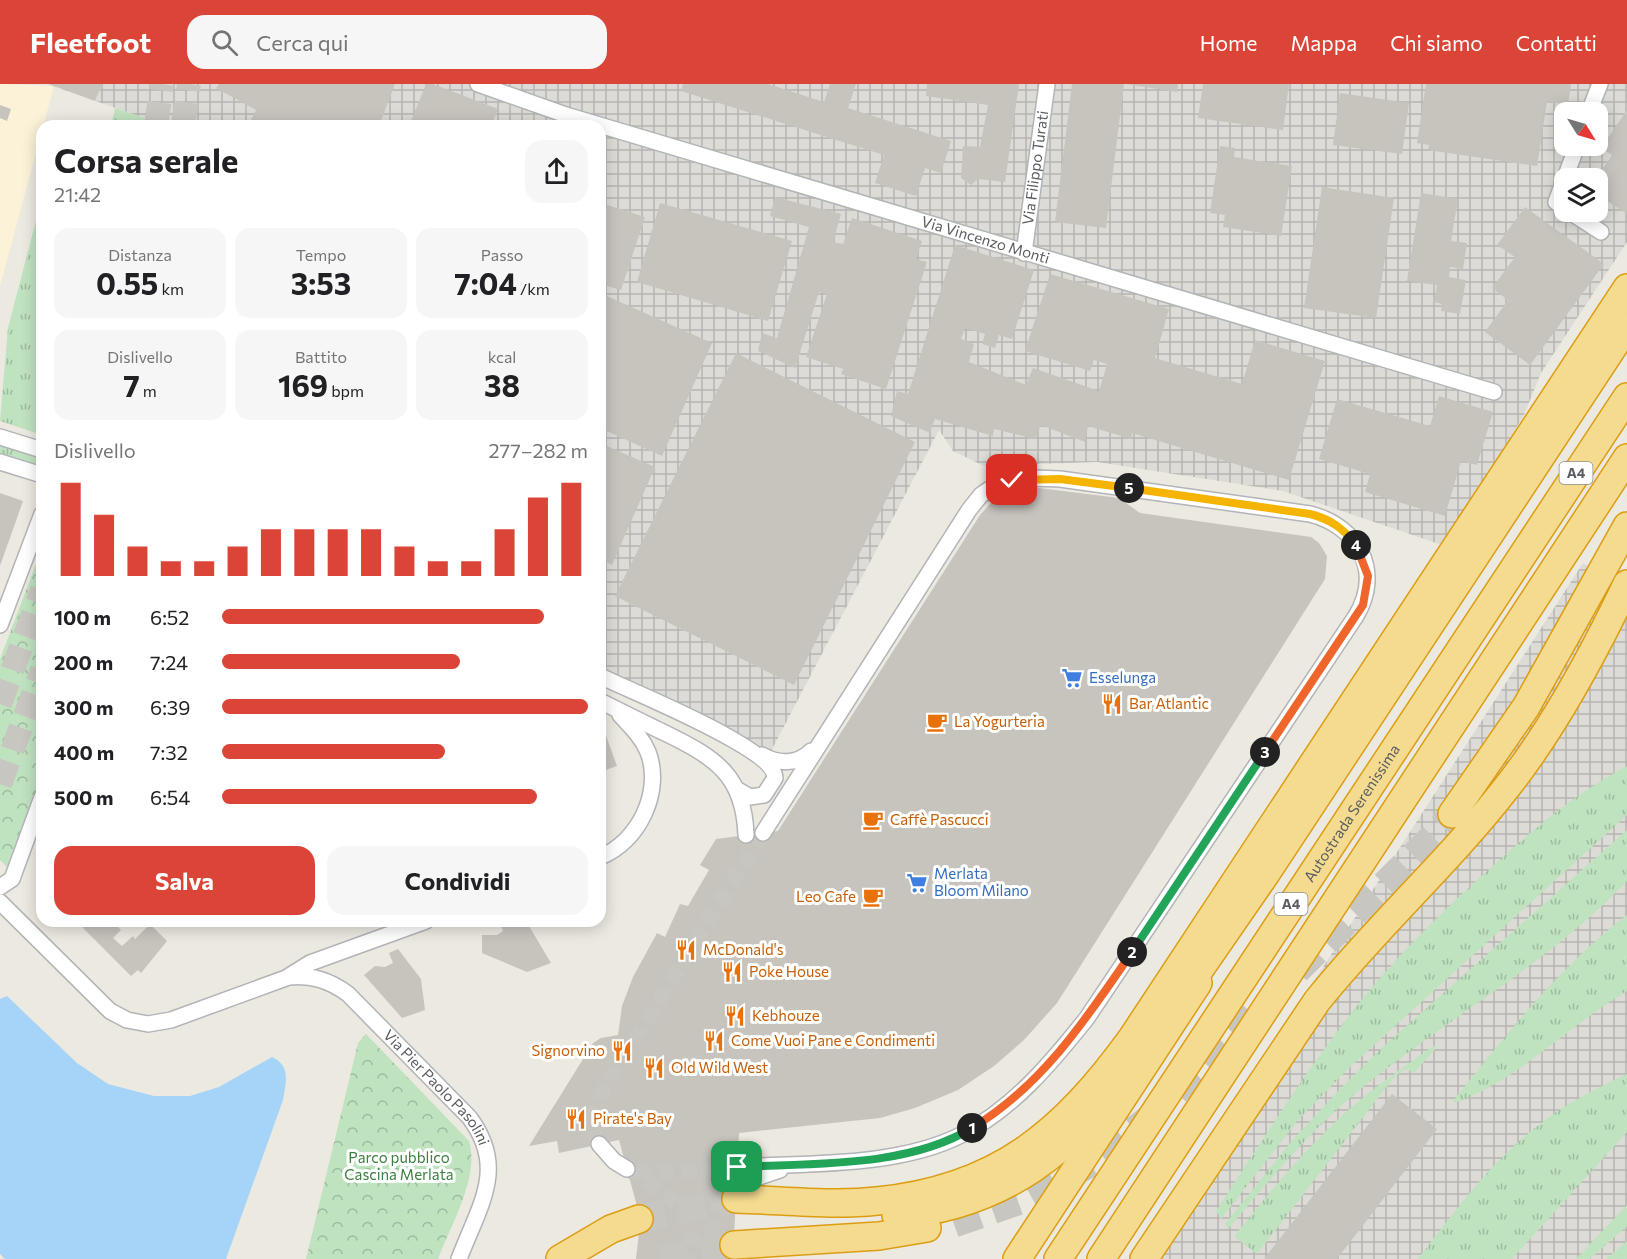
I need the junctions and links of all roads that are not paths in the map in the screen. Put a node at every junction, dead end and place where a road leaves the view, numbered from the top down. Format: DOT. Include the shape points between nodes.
graph roads {
  1 [pos="478,84"];
  2 [pos="1047,84"];
  3 [pos="1599,84"];
  4 [pos="1593,102"];
  5 [pos="583,120"];
  6 [pos="606,127"];
  7 [pos="1586,222"];
  8 [pos="1601,232"];
  9 [pos="1024,253"];
  10 [pos="1627,288"];
  11 [pos="1627,326"];
  12 [pos="1494,392"];
  13 [pos="1627,397"];
  14 [pos="0,437"];
  15 [pos="36,448"];
  16 [pos="1627,458"];
  17 [pos="0,462"];
  18 [pos="36,473"];
  19 [pos="1627,526"];
  20 [pos="36,530"];
  21 [pos="1627,565"];
  22 [pos="1627,584"];
  23 [pos="0,625"];
  24 [pos="1582,667"];
  25 [pos="606,679"];
  26 [pos="607,705"];
  27 [pos="816,746"];
  28 [pos="754,751"];
  29 [pos="738,790"];
  30 [pos="36,813"];
  31 [pos="1452,814"];
  32 [pos="763,833"];
  33 [pos="746,835"];
  34 [pos="606,854"];
  35 [pos="1265,875"];
  36 [pos="0,887"];
  37 [pos="0,902"];
  38 [pos="409,927"];
  39 [pos="286,978"];
  40 [pos="599,1144"];
  41 [pos="803,1163"];
  42 [pos="737,1167"];
  43 [pos="627,1169"];
  44 [pos="741,1196"];
  45 [pos="639,1219"];
  46 [pos="954,1224"];
  47 [pos="734,1245"];
  48 [pos="459,1259"];
  49 [pos="560,1259"];
  50 [pos="1017,1259"];
  51 [pos="1058,1259"];
  52 [pos="1101,1259"];
  53 [pos="1144,1259"];
  1 -- 5 [label="street, Via Vincenzo Monti"];
  2 -- 9 [label="street, Via Filippo Turati"];
  3 -- 4 [label="street"];
  6 -- 9 [label="street, Via Vincenzo Monti"];
  7 -- 8 [label="street"];
  9 -- 12 [label="street, Via Vincenzo Monti"];
  10 -- 44 [label="highway" via="1132,1038 1072,1112 1013,1159 949,1187 876,1202"];
  11 -- 35 [label="highway"];
  13 -- 51 [label="highway, Autostrada Serenissima / A4"];
  14 -- 15 [label="street"];
  16 -- 52 [label="highway, A4"];
  17 -- 18 [label="street"];
  19 -- 31 [label="highway" via="1526,707"];
  20 -- 23 [label="street"];
  21 -- 24 [label="highway"];
  22 -- 24 [label="highway"];
  24 -- 53 [label="highway" via="1508,786 1317,1002"];
  25 -- 28 [label="street"];
  26 -- 29 [label="street" via="699,750 723,769"];
  26 -- 34 [label="street" via="639,736 648,753 653,777 645,815 621,845"];
  27 -- 28 [label="street" via="800,759 786,762 768,759"];
  27 -- 32 [label="street"];
  27 -- 41 [label="street" via="969,510 994,486 1012,480 1060,479 1310,514 1343,530 1364,561 1368,576 1366,594 1356,616 1087,1018 1041,1072 995,1114 952,1139 902,1155"];
  28 -- 29 [label="street" via="772,767 773,784 758,797"];
  29 -- 33 [label="street"];
  30 -- 36 [label="street" via="12,879"];
  35 -- 44 [label="highway" via="1103,1107 1062,1148 1021,1178 954,1205 908,1214 853,1216"];
  35 -- 50 [label="highway, A4" via="1169,1030"];
  37 -- 39 [label="street, Via Pier Paolo Pasolini" via="95,998 127,1020 148,1024 171,1020"];
  38 -- 39 [label="street, Via Pier Paolo Pasolini" via="310,963"];
  39 -- 48 [label="street, Via Pier Paolo Pasolini" via="321,979 348,994 482,1133 489,1152 490,1172"];
  40 -- 43 [label="street"];
  41 -- 42 [label="street"];
  41 -- 44 [label="street"];
  45 -- 49 [label="highway" via="611,1229"];
  46 -- 47 [label="highway" via="879,1236"];
}
